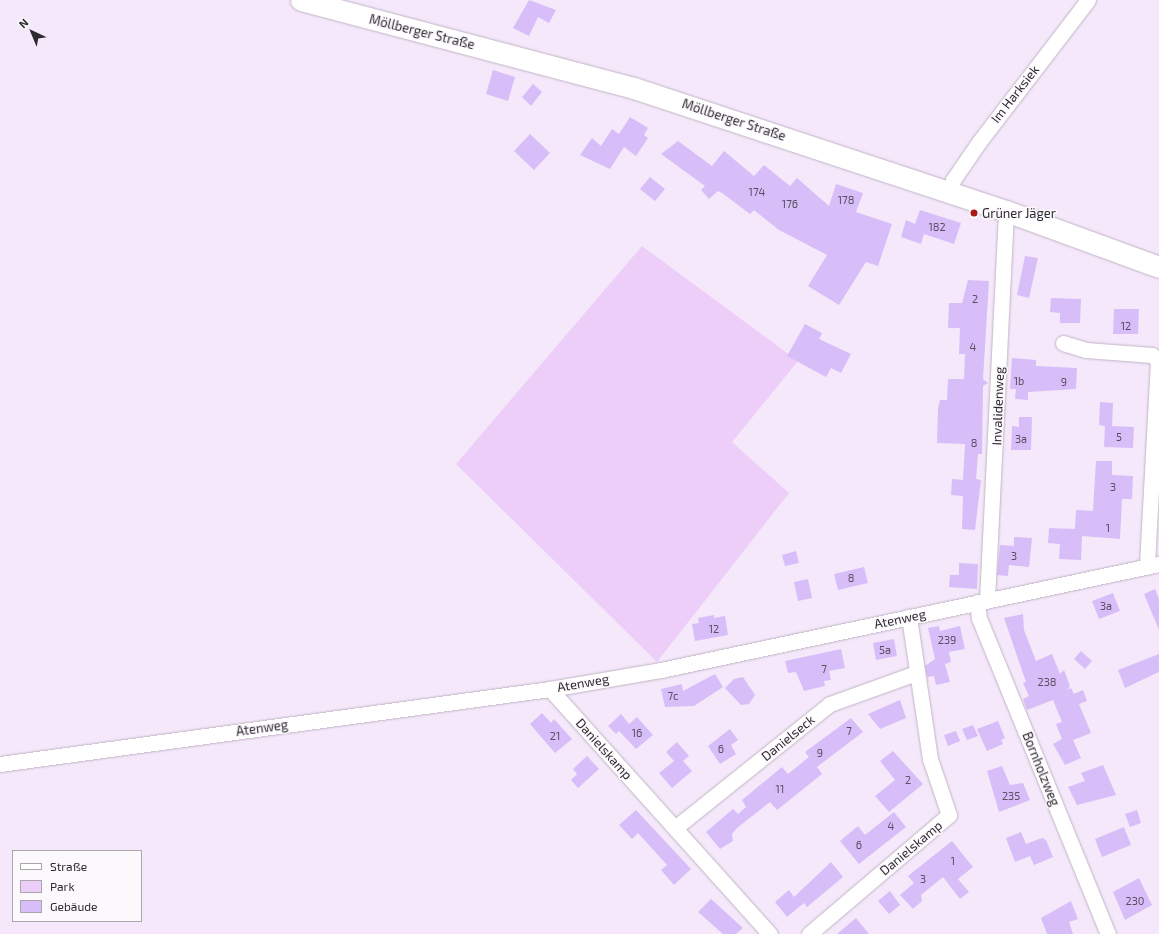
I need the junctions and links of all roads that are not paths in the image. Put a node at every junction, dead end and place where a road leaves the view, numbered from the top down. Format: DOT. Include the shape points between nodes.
graph roads {
  1 [pos="301,0"];
  2 [pos="1088,0"];
  3 [pos="951,192"];
  4 [pos="1006,211"];
  5 [pos="1159,267"];
  6 [pos="1063,343"];
  7 [pos="1153,566"];
  8 [pos="982,601"];
  9 [pos="909,617"];
  10 [pos="916,674"];
  11 [pos="550,689"];
  12 [pos="0,764"];
  13 [pos="675,828"];
  14 [pos="770,934"];
  15 [pos="809,934"];
  16 [pos="1108,934"];
  1 -- 3 [label="street, Möllberger Straße" via="634,88"];
  2 -- 3 [label="street, Im Harksiek" via="979,142 954,180"];
  3 -- 4 [label="street, Möllberger Straße"];
  4 -- 5 [label="street, Möllberger Straße"];
  4 -- 8 [label="street, Invalidenweg"];
  6 -- 7 [label="street" via="1086,350 1152,355 1158,361"];
  7 -- 8 [label="street, Atenweg"];
  8 -- 9 [label="street, Atenweg"];
  8 -- 16 [label="street, Bornholzweg" via="979,618"];
  9 -- 10 [label="street, Danielskamp"];
  9 -- 11 [label="street, Atenweg"];
  10 -- 13 [label="street, Danielseck" via="830,704"];
  10 -- 15 [label="street, Danielskamp" via="930,759 949,815"];
  11 -- 12 [label="street, Atenweg"];
  11 -- 13 [label="street, Danielskamp"];
  13 -- 14 [label="street, Danielskamp"];
}
